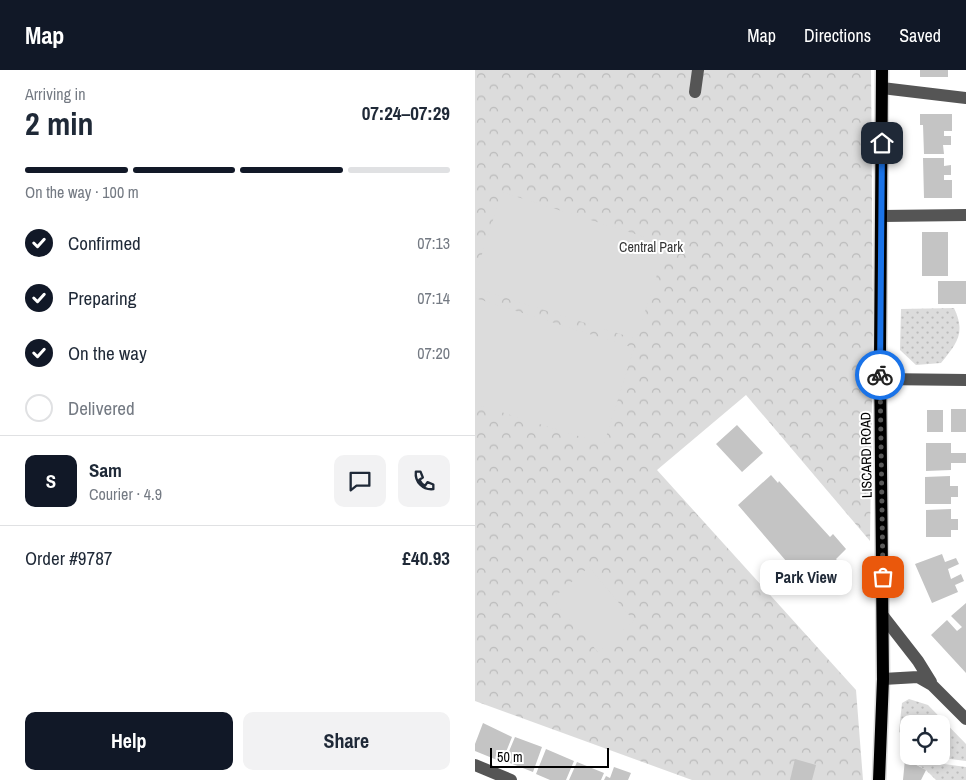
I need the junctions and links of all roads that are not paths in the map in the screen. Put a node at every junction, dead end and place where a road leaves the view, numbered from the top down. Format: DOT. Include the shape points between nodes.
graph roads {
  1 [pos="698,70"];
  2 [pos="882,70"];
  3 [pos="882,88"];
  4 [pos="695,92"];
  5 [pos="966,98"];
  6 [pos="966,215"];
  7 [pos="882,216"];
  8 [pos="880,379"];
  9 [pos="966,380"];
  10 [pos="883,616"];
  11 [pos="883,679"];
  12 [pos="932,685"];
  13 [pos="966,719"];
  14 [pos="475,765"];
  15 [pos="511,780"];
  16 [pos="879,780"];
  1 -- 4 [label="street"];
  2 -- 3 [label="main road, LISCARD ROAD"];
  3 -- 5 [label="street"];
  3 -- 7 [label="main road, LISCARD ROAD"];
  6 -- 7 [label="street"];
  7 -- 8 [label="main road, LISCARD ROAD"];
  8 -- 9 [label="street"];
  8 -- 10 [label="main road, LISCARD ROAD"];
  10 -- 11 [label="main road, LISCARD ROAD"];
  10 -- 12 [label="street" via="919,661"];
  11 -- 12 [label="street" via="919,676"];
  11 -- 16 [label="main road, LISCARD ROAD"];
  12 -- 13 [label="street"];
  14 -- 15 [label="street"];
}
